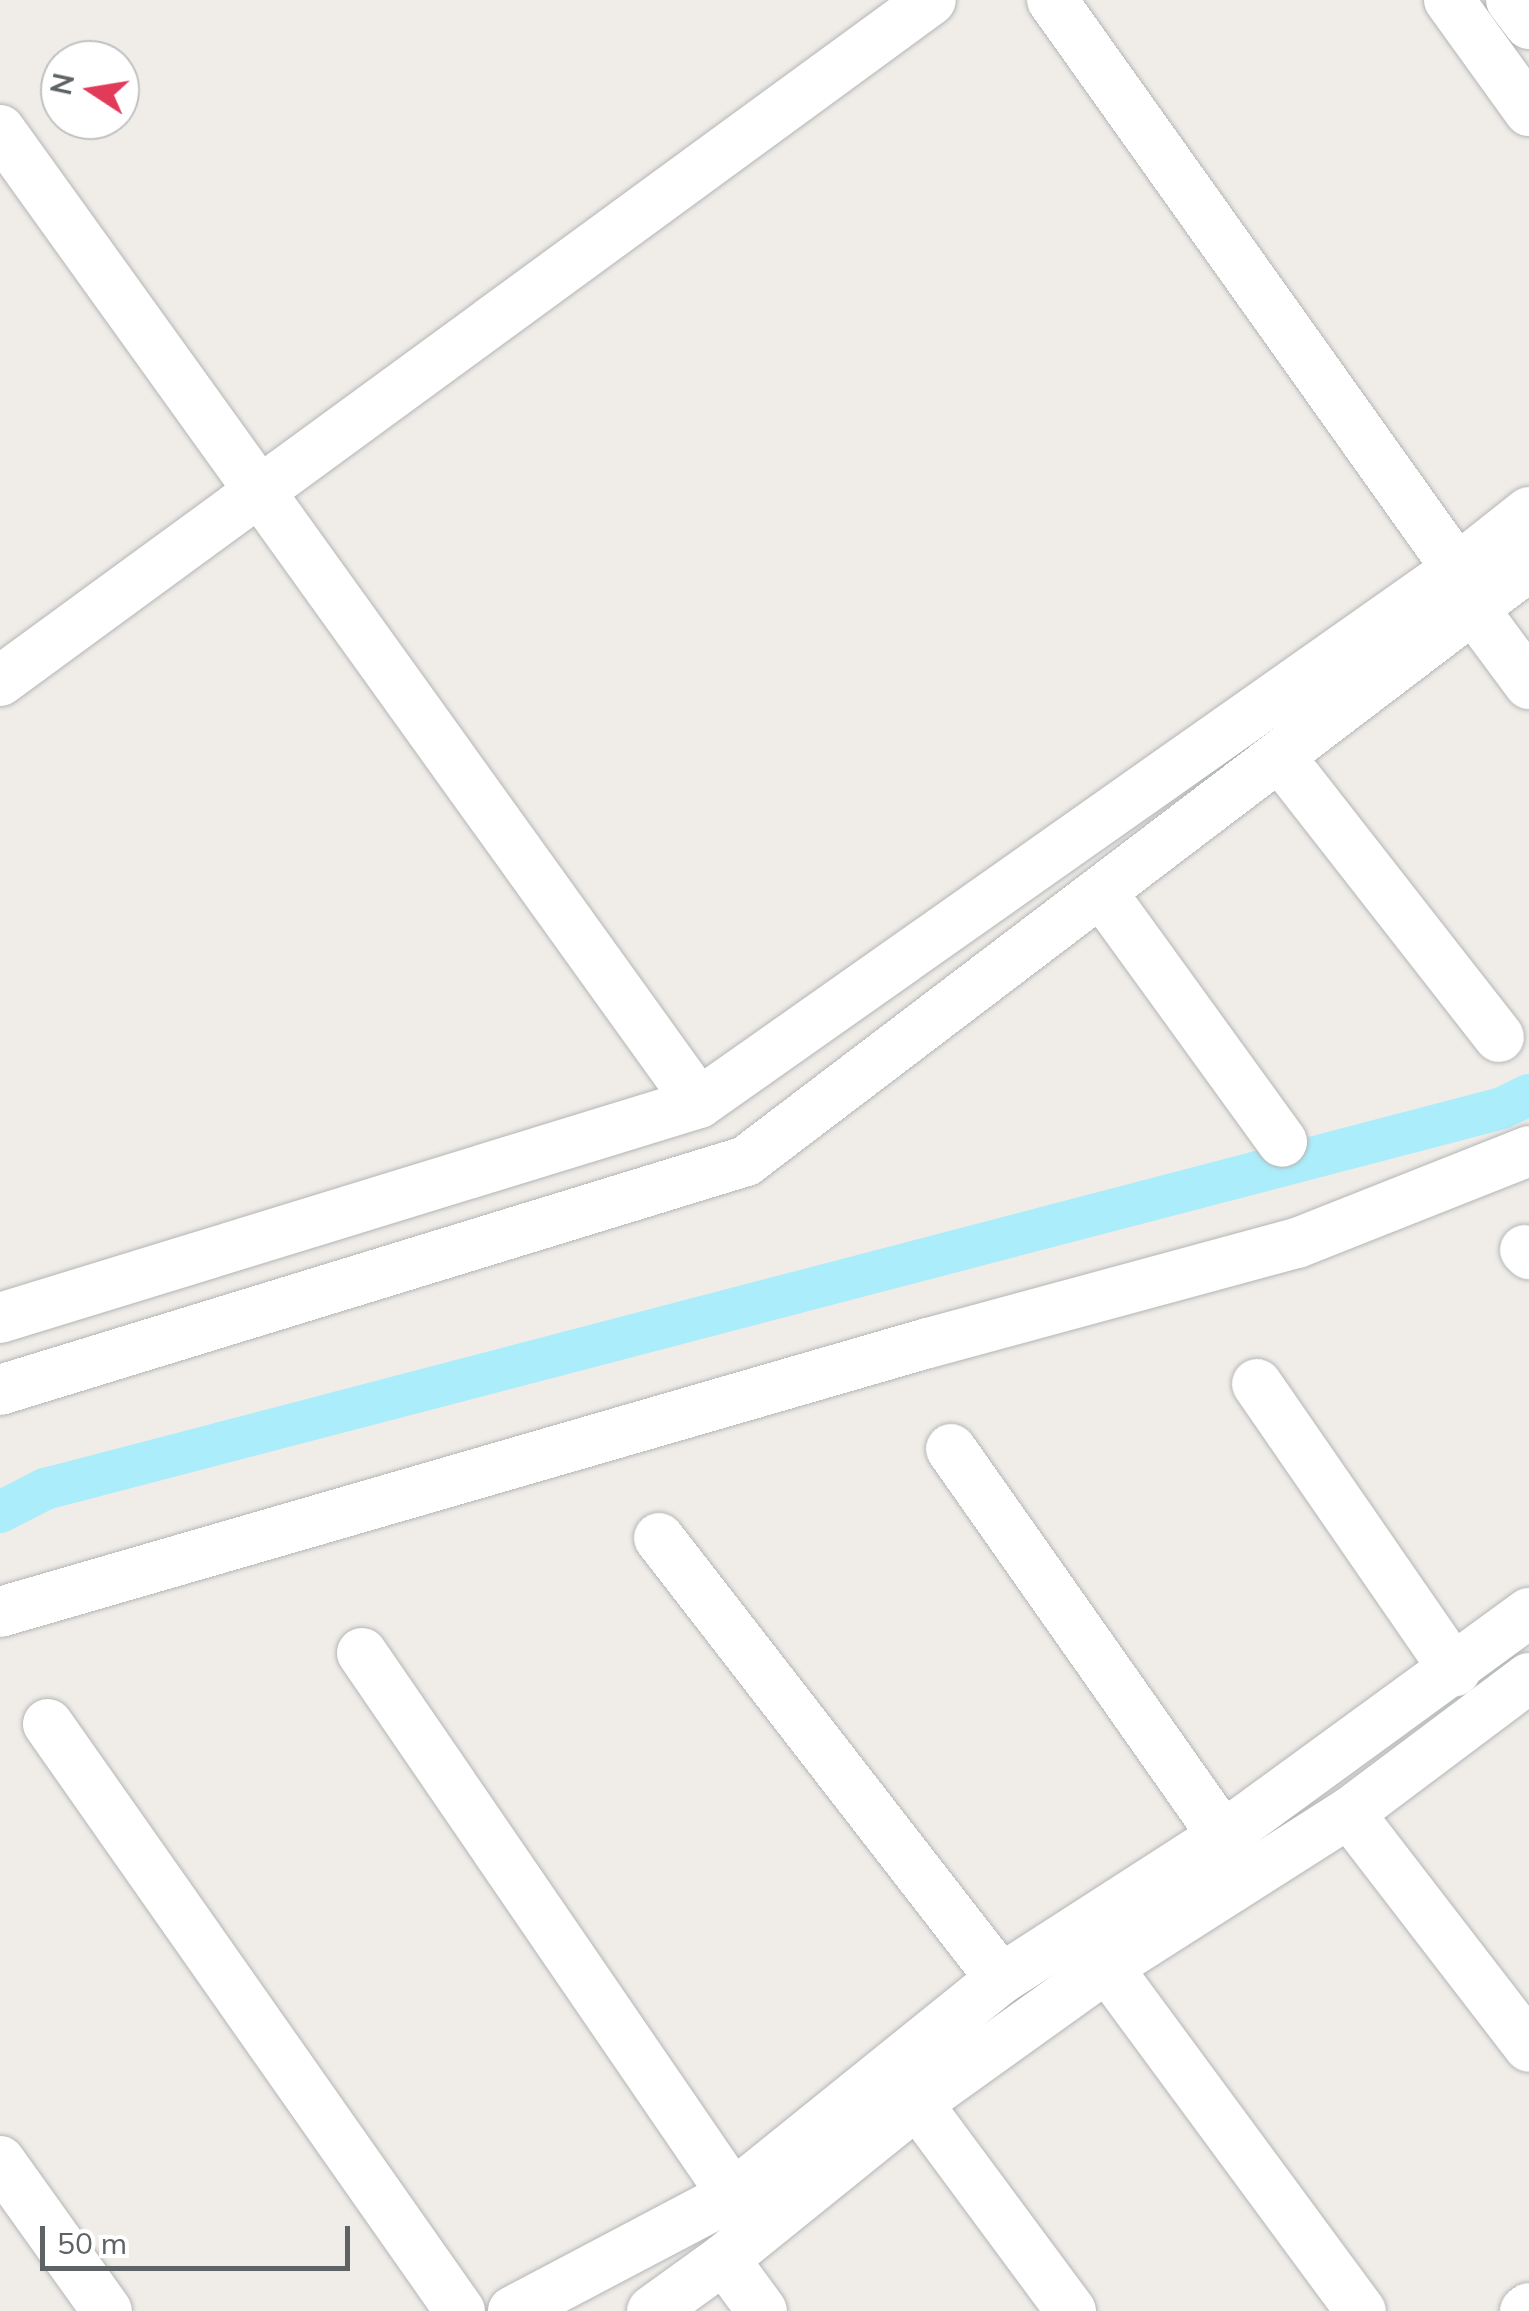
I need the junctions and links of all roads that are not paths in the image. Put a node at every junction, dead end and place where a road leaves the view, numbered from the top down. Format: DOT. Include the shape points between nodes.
graph roads {
  1 [pos="931,0"];
  2 [pos="1052,0"];
  3 [pos="1448,0"];
  4 [pos="1511,0"];
  5 [pos="1529,24"];
  6 [pos="1529,111"];
  7 [pos="0,130"];
  8 [pos="256,489"];
  9 [pos="1529,512"];
  10 [pos="1529,566"];
  11 [pos="1466,590"];
  12 [pos="0,680"];
  13 [pos="1529,684"];
  14 [pos="1281,758"];
  15 [pos="1102,892"];
  16 [pos="1499,1037"];
  17 [pos="700,1104"];
  18 [pos="1282,1142"];
  19 [pos="1529,1150"];
  20 [pos="0,1318"];
  21 [pos="1257,1384"];
  22 [pos="0,1390"];
  23 [pos="951,1450"];
  24 [pos="659,1538"];
  25 [pos="0,1612"];
  26 [pos="1529,1613"];
  27 [pos="362,1653"];
  28 [pos="1455,1671"];
  29 [pos="1529,1678"];
  30 [pos="48,1724"];
  31 [pos="1349,1813"];
  32 [pos="1222,1836"];
  33 [pos="1107,1968"];
  34 [pos="1002,1980"];
  35 [pos="1529,2046"];
  36 [pos="917,2103"];
  37 [pos="0,2161"];
  38 [pos="733,2194"];
  39 [pos="724,2259"];
  40 [pos="108,2311"];
  41 [pos="460,2311"];
  42 [pos="512,2311"];
  43 [pos="652,2311"];
  44 [pos="762,2311"];
  45 [pos="1071,2311"];
  46 [pos="1361,2311"];
  1 -- 8 [label="street"];
  2 -- 11 [label="street"];
  3 -- 6 [label="street"];
  4 -- 5 [label="street"];
  7 -- 8 [label="street"];
  8 -- 12 [label="street"];
  8 -- 17 [label="street"];
  9 -- 11 [label="street"];
  10 -- 11 [label="street"];
  11 -- 13 [label="street"];
  11 -- 14 [label="street"];
  11 -- 17 [label="street"];
  14 -- 15 [label="street"];
  14 -- 16 [label="street"];
  15 -- 18 [label="street"];
  15 -- 22 [label="street" via="746,1161"];
  17 -- 20 [label="street"];
  19 -- 25 [label="street" via="1297,1243"];
  21 -- 28 [label="street"];
  23 -- 32 [label="street"];
  24 -- 34 [label="street"];
  26 -- 28 [label="street"];
  27 -- 38 [label="street"];
  28 -- 32 [label="street"];
  29 -- 31 [label="street"];
  30 -- 41 [label="street"];
  31 -- 33 [label="street"];
  31 -- 35 [label="street"];
  32 -- 34 [label="street"];
  33 -- 36 [label="street"];
  33 -- 46 [label="street"];
  34 -- 38 [label="street"];
  36 -- 39 [label="street"];
  36 -- 45 [label="street"];
  37 -- 40 [label="street"];
  38 -- 42 [label="street"];
  39 -- 43 [label="street"];
  39 -- 44 [label="street"];
}
